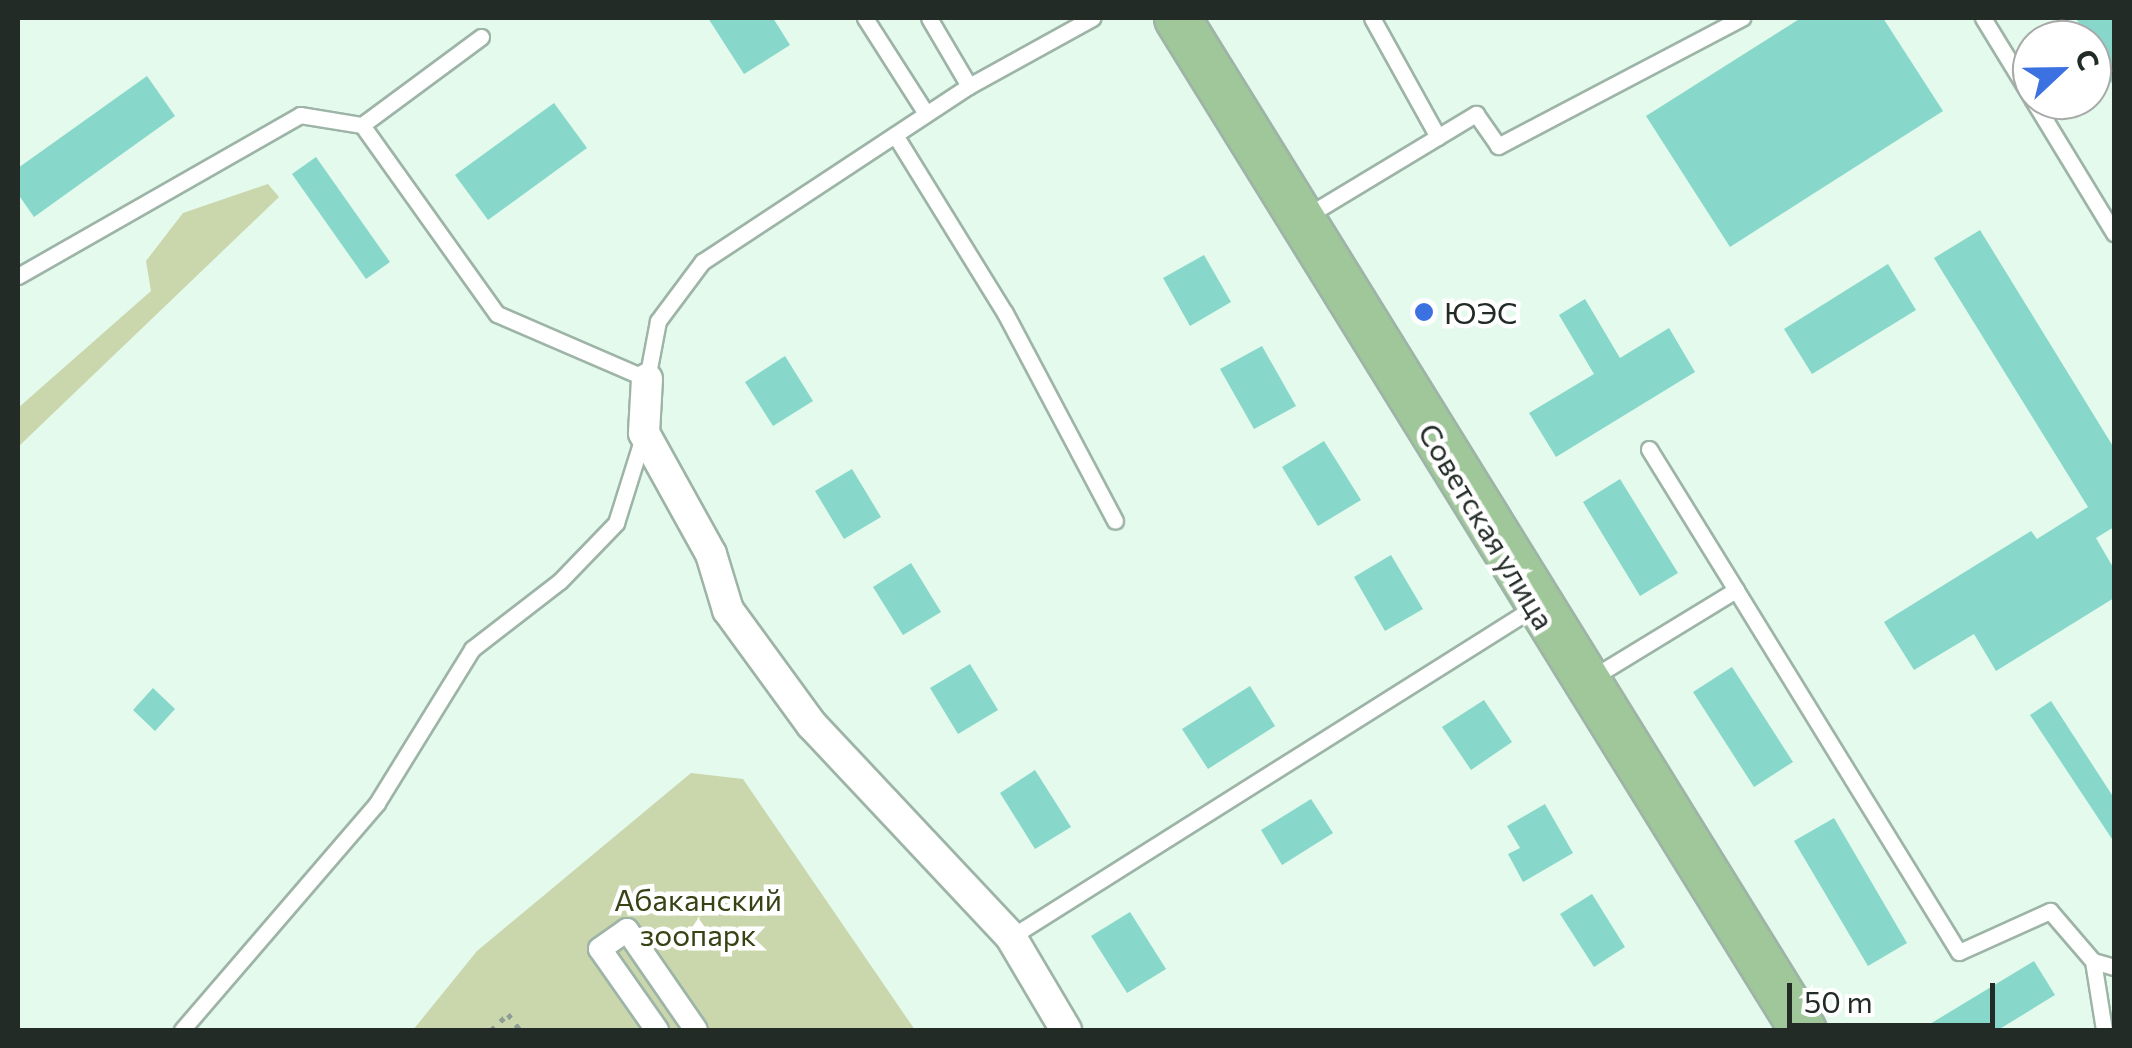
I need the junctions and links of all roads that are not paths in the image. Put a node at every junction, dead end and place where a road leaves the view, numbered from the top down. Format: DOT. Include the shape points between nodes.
graph roads {
  1 [pos="865,18"];
  2 [pos="929,18"];
  3 [pos="1092,18"];
  4 [pos="1177,18"];
  5 [pos="1372,18"];
  6 [pos="1742,18"];
  7 [pos="1983,18"];
  8 [pos="482,37"];
  9 [pos="2012,65"];
  10 [pos="969,86"];
  11 [pos="925,112"];
  12 [pos="2046,120"];
  13 [pos="362,125"];
  14 [pos="895,135"];
  15 [pos="1438,137"];
  16 [pos="1302,219"];
  17 [pos="2114,232"];
  18 [pos="18,276"];
  19 [pos="648,379"];
  20 [pos="644,433"];
  21 [pos="1649,450"];
  22 [pos="1115,521"];
  23 [pos="1736,590"];
  24 [pos="1536,606"];
  25 [pos="1583,683"];
  26 [pos="1011,937"];
  27 [pos="1756,960"];
  28 [pos="2093,961"];
  29 [pos="2114,966"];
  30 [pos="182,1030"];
  31 [pos="657,1030"];
  32 [pos="696,1030"];
  33 [pos="1066,1030"];
  34 [pos="1790,1030"];
  35 [pos="1803,1030"];
  36 [pos="2104,1030"];
  1 -- 11 [label="lane"];
  2 -- 10 [label="lane"];
  3 -- 10 [label="lane"];
  4 -- 16 [label="main road, Советская улица"];
  5 -- 15 [label="lane"];
  6 -- 15 [label="lane" via="1498,146 1476,114"];
  7 -- 9 [label="lane"];
  8 -- 13 [label="lane"];
  10 -- 11 [label="lane"];
  11 -- 14 [label="lane"];
  12 -- 17 [label="lane"];
  13 -- 18 [label="lane" via="300,115"];
  13 -- 19 [label="lane" via="497,314"];
  14 -- 19 [label="lane" via="702,262 658,321"];
  14 -- 22 [label="lane" via="1004,313"];
  15 -- 16 [label="lane"];
  16 -- 24 [label="main road, Советская улица"];
  19 -- 20 [label="street"];
  20 -- 26 [label="street" via="749,638 812,725"];
  20 -- 30 [label="lane" via="616,523 560,581 472,649 377,803"];
  21 -- 23 [label="lane"];
  23 -- 25 [label="lane"];
  23 -- 28 [label="lane" via="1959,952 2050,912"];
  24 -- 25 [label="main road, Советская улица"];
  24 -- 26 [label="lane"];
  25 -- 27 [label="main road, Советская улица"];
  26 -- 33 [label="street"];
  27 -- 34 [label="main road"];
  27 -- 35 [label="main road, Советская улица"];
  28 -- 29 [label="lane"];
  28 -- 36 [label="lane"];
  31 -- 32 [label="street" via="600,950 627,930"];
}
